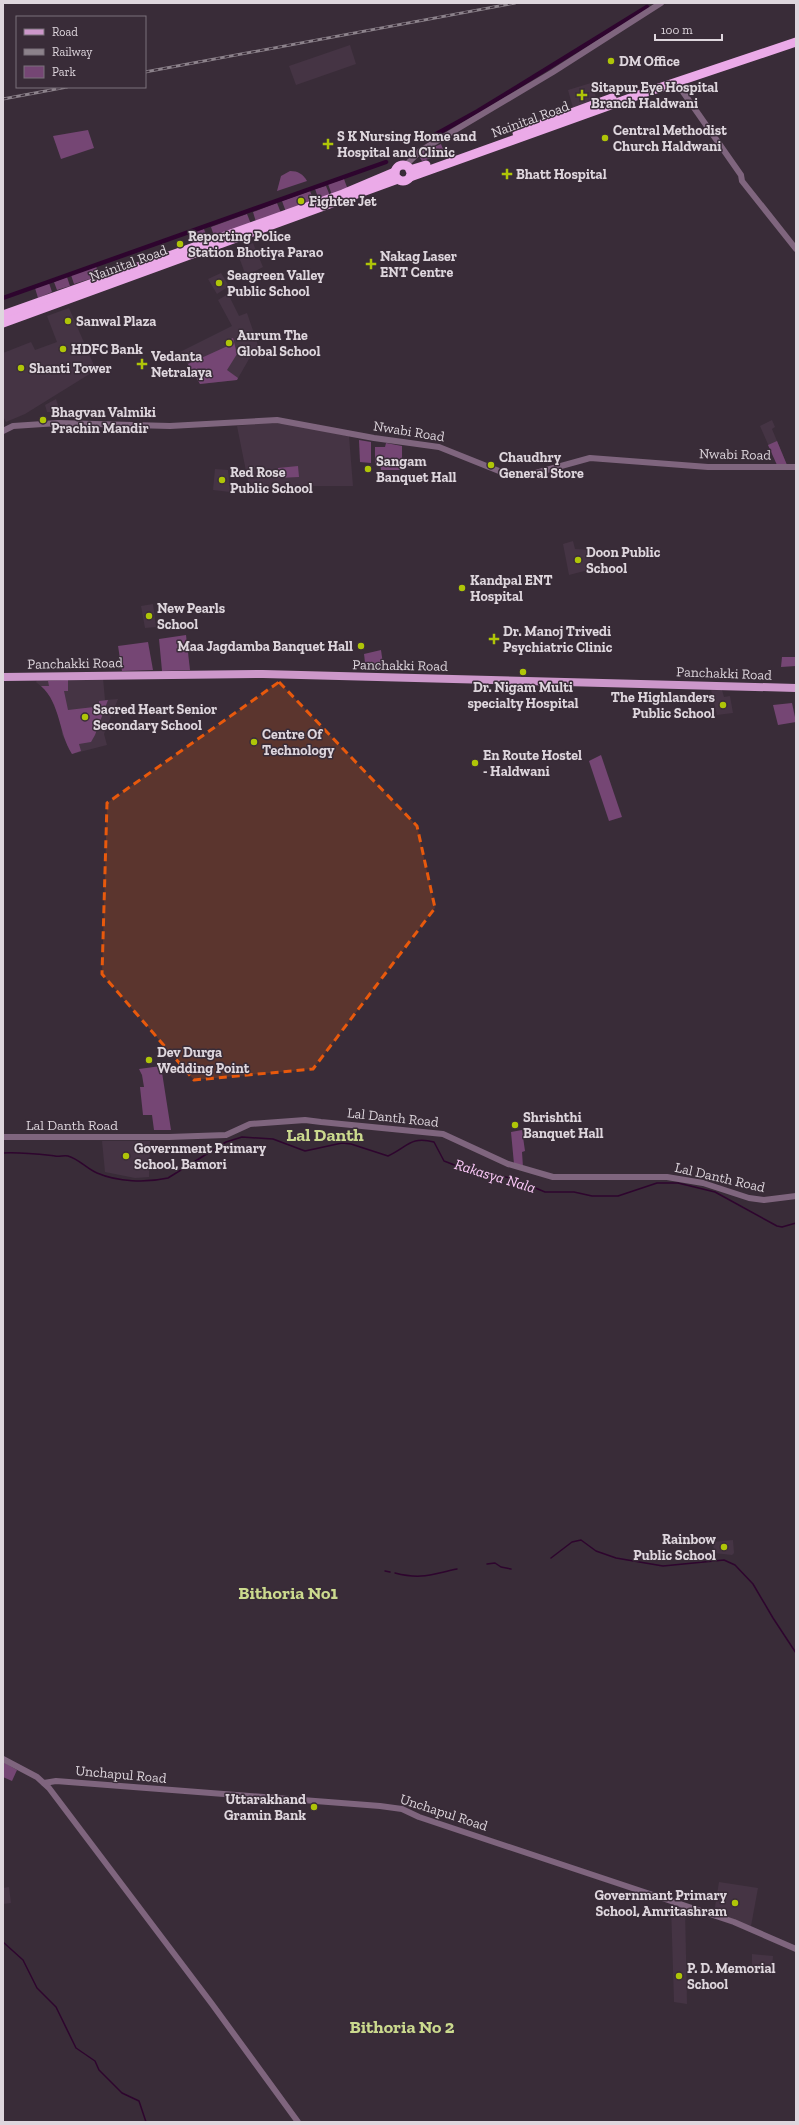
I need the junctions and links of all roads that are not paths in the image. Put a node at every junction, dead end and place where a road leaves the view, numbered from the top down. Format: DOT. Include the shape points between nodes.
graph roads {
  1 [pos="660,3"];
  2 [pos="796,35"];
  3 [pos="796,42"];
  4 [pos="770,48"];
  5 [pos="717,66"];
  6 [pos="676,82"];
  7 [pos="522,134"];
  8 [pos="408,171"];
  9 [pos="396,176"];
  10 [pos="796,249"];
  11 [pos="39,306"];
  12 [pos="3,315"];
  13 [pos="3,323"];
  14 [pos="4,428"];
  15 [pos="796,467"];
  16 [pos="3,677"];
  17 [pos="796,688"];
  18 [pos="3,1136"];
  19 [pos="796,1196"];
  20 [pos="3,1758"];
  21 [pos="44,1783"];
  22 [pos="796,1949"];
  23 [pos="298,2122"];
  1 -- 8 [label="street" via="553,72 420,151"];
  2 -- 4 [label="highway, Nainital Road"];
  3 -- 4 [label="highway, Nainital Road"];
  4 -- 5 [label="highway, Nainital Road"];
  5 -- 6 [label="highway, Nainital Road"];
  5 -- 7 [label="highway, Nainital Road" via="586,107"];
  6 -- 7 [label="highway, Nainital Road"];
  6 -- 10 [label="street" via="741,175 742,181"];
  7 -- 8 [label="highway, Nainital Road"];
  8 -- 9 [label="highway" via="404,181"];
  8 -- 9 [label="highway" via="399,166"];
  9 -- 11 [label="highway, Nainital Road"];
  11 -- 12 [label="highway, Nainital Road"];
  11 -- 13 [label="highway, Nainital Road"];
  14 -- 15 [label="street, Nwabi Road" via="58,423 170,426 277,420 350,434 439,446 511,474 532,474 590,458 722,467"];
  16 -- 17 [label="main road, Panchakki Road" via="260,674"];
  18 -- 19 [label="street, Lal Danth Road" via="226,1135 250,1124 305,1120 443,1134 508,1164 553,1177 667,1177 703,1183 757,1199"];
  20 -- 21 [label="street"];
  21 -- 22 [label="street, Unchapul Road" via="56,1781 402,1809 419,1817 734,1922"];
  21 -- 23 [label="street"];
}
